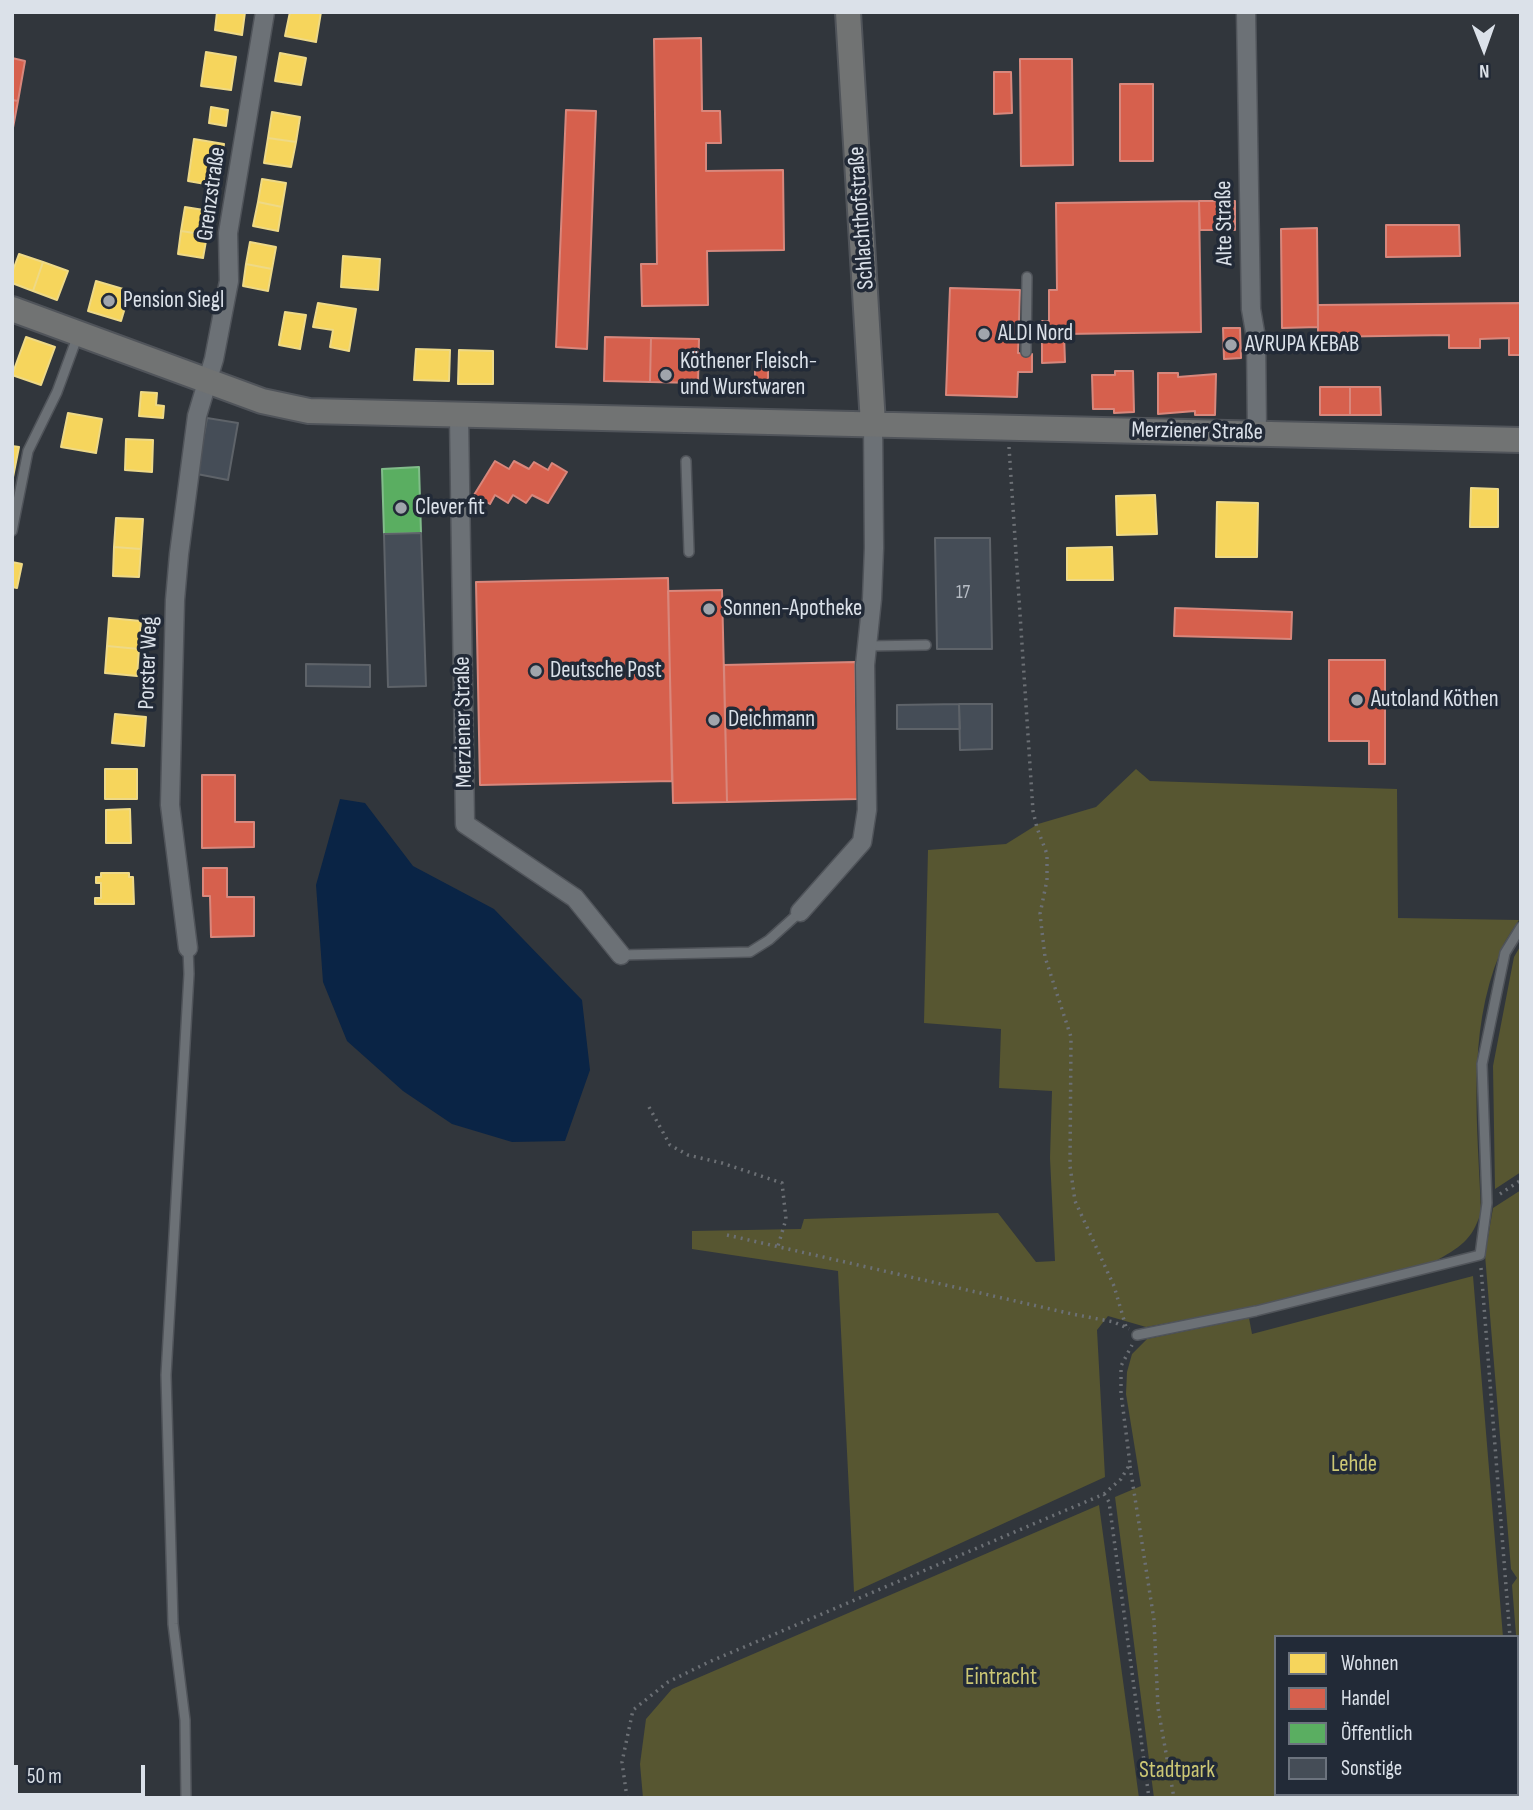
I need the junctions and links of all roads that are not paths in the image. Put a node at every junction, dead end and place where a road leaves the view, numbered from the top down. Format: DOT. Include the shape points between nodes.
graph roads {
  1 [pos="265,12"];
  2 [pos="848,12"];
  3 [pos="1246,12"];
  4 [pos="1027,277"];
  5 [pos="12,309"];
  6 [pos="79,333"];
  7 [pos="1026,352"];
  8 [pos="206,381"];
  9 [pos="459,416"];
  10 [pos="873,424"];
  11 [pos="1257,433"];
  12 [pos="1521,440"];
  13 [pos="686,461"];
  14 [pos="12,531"];
  15 [pos="689,552"];
  16 [pos="926,645"];
  17 [pos="867,646"];
  18 [pos="800,912"];
  19 [pos="1521,927"];
  20 [pos="188,948"];
  21 [pos="621,955"];
  22 [pos="1138,1335"];
  23 [pos="186,1798"];
  1 -- 8 [label="street, Grenzstraße" via="228,233 229,281"];
  2 -- 10 [label="main road, Schlachthofstraße"];
  3 -- 11 [label="street, Alte Straße"];
  4 -- 7 [label="lane"];
  5 -- 6 [label="main road, Merziener Straße"];
  6 -- 8 [label="main road, Merziener Straße"];
  6 -- 14 [label="lane" via="28,451"];
  8 -- 9 [label="main road, Merziener Straße" via="279,406 309,411"];
  8 -- 20 [label="street, Porster Weg" via="190,466 175,613 170,805"];
  9 -- 10 [label="main road, Merziener Straße"];
  9 -- 21 [label="street, Merziener Straße" via="466,824 575,898"];
  10 -- 11 [label="main road, Merziener Straße"];
  10 -- 17 [label="street" via="874,548"];
  11 -- 12 [label="main road, Merziener Straße"];
  13 -- 15 [label="lane"];
  16 -- 17 [label="lane"];
  17 -- 18 [label="street" via="867,810 862,842"];
  18 -- 21 [label="lane" via="750,952"];
  19 -- 22 [label="lane" via="1505,953 1482,1065 1487,1203 1480,1255 1256,1311"];
  20 -- 23 [label="lane" via="166,1375 171,1581 185,1720"];
}
